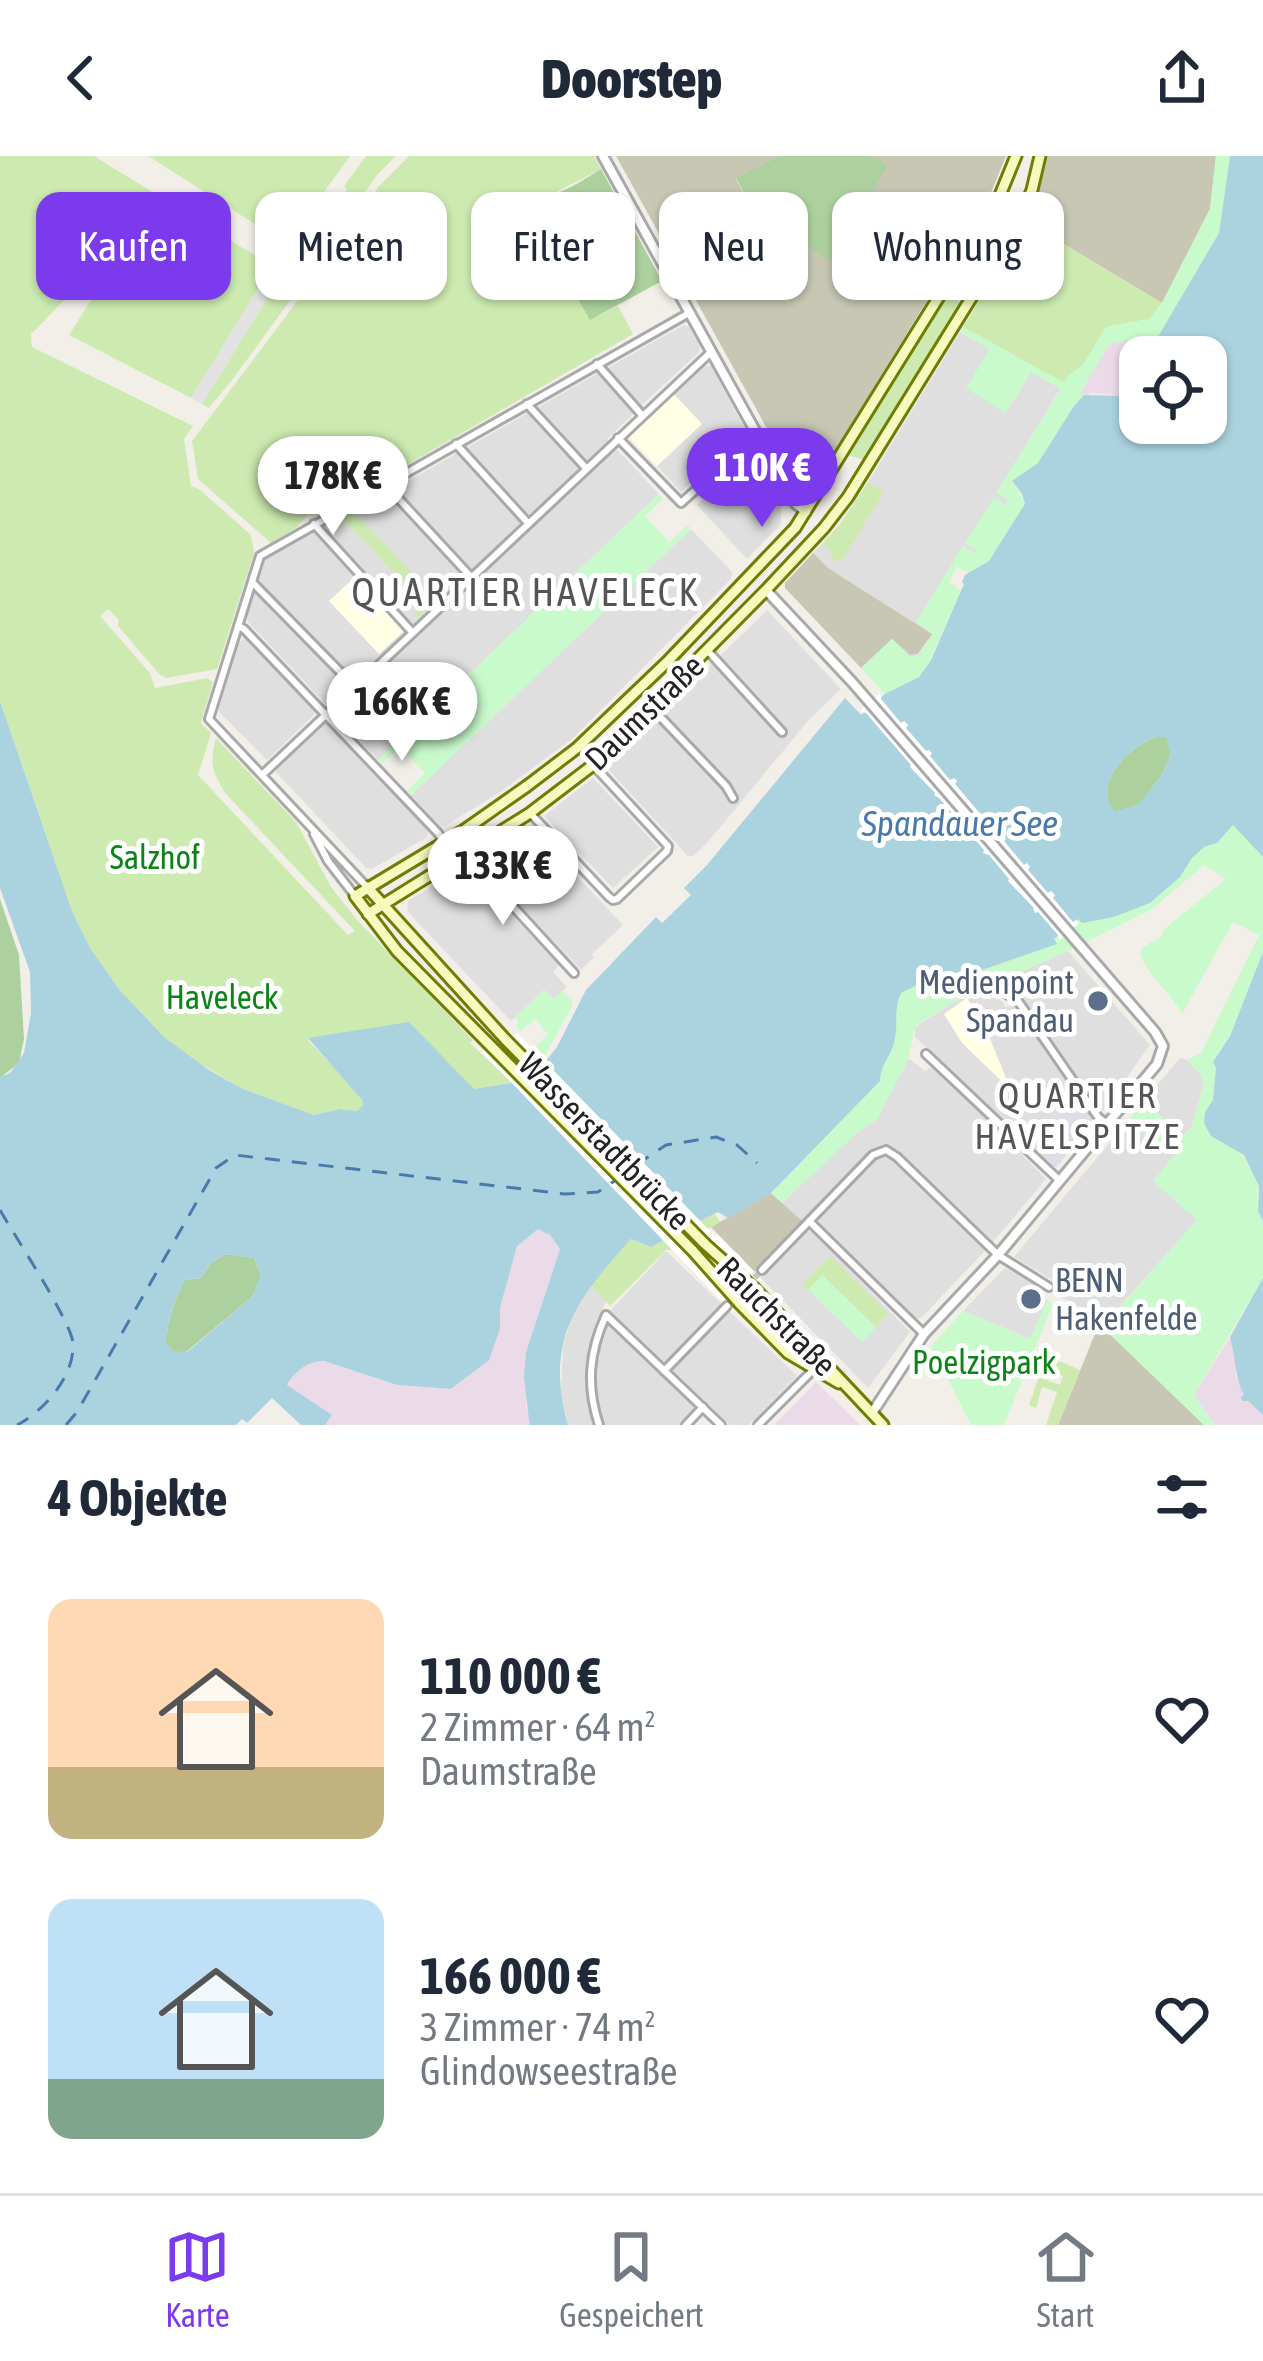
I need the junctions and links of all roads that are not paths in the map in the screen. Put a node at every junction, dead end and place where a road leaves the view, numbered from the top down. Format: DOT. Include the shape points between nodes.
graph roads {
  1 [pos="603,156"];
  2 [pos="1016,156"];
  3 [pos="1040,156"];
  4 [pos="1008,181"];
  5 [pos="1031,190"];
  6 [pos="689,313"];
  7 [pos="711,352"];
  8 [pos="597,364"];
  9 [pos="527,404"];
  10 [pos="642,415"];
  11 [pos="757,435"];
  12 [pos="618,438"];
  13 [pos="456,444"];
  14 [pos="586,468"];
  15 [pos="385,484"];
  16 [pos="806,512"];
  17 [pos="528,523"];
  18 [pos="314,524"];
  19 [pos="807,546"];
  20 [pos="750,574"];
  21 [pos="471,577"];
  22 [pos="251,581"];
  23 [pos="766,590"];
  24 [pos="723,603"];
  25 [pos="738,619"];
  26 [pos="238,626"];
  27 [pos="412,632"];
  28 [pos="707,650"];
  29 [pos="354,686"];
  30 [pos="652,708"];
  31 [pos="326,714"];
  32 [pos="782,732"];
  33 [pos="593,765"];
  34 [pos="262,775"];
  35 [pos="733,798"];
  36 [pos="530,813"];
  37 [pos="307,822"];
  38 [pos="444,842"];
  39 [pos="465,854"];
  40 [pos="414,859"];
  41 [pos="425,878"];
  42 [pos="367,887"];
  43 [pos="356,896"];
  44 [pos="383,905"];
  45 [pos="368,914"];
  46 [pos="574,973"];
  47 [pos="1005,993"];
  48 [pos="926,1054"];
  49 [pos="1107,1124"];
  50 [pos="1060,1180"];
  51 [pos="809,1221"];
  52 [pos="706,1244"];
  53 [pos="693,1251"];
  54 [pos="998,1255"];
  55 [pos="762,1270"];
  56 [pos="1049,1287"];
  57 [pos="727,1306"];
  58 [pos="924,1334"];
  59 [pos="818,1364"];
  60 [pos="664,1371"];
  61 [pos="703,1407"];
  62 [pos="872,1413"];
  63 [pos="599,1425"];
  64 [pos="686,1425"];
  65 [pos="721,1425"];
  66 [pos="758,1425"];
  67 [pos="884,1425"];
  1 -- 6 [label="street"];
  2 -- 4 [label="main road, Daumstraße"];
  3 -- 5 [label="main road, Daumstraße"];
  4 -- 5 [label="main road"];
  4 -- 16 [label="main road, Daumstraße"];
  5 -- 19 [label="main road, Daumstraße" via="848,497"];
  6 -- 7 [label="street"];
  6 -- 8 [label="street"];
  7 -- 10 [label="street"];
  7 -- 11 [label="street"];
  8 -- 9 [label="street"];
  8 -- 10 [label="street"];
  9 -- 13 [label="street"];
  9 -- 14 [label="street"];
  10 -- 12 [label="street"];
  11 -- 12 [label="street" via="681,503"];
  11 -- 16 [label="street"];
  12 -- 14 [label="street"];
  13 -- 15 [label="street"];
  13 -- 17 [label="street"];
  14 -- 17 [label="street"];
  15 -- 18 [label="street"];
  15 -- 21 [label="street"];
  16 -- 19 [label="main road"];
  16 -- 20 [label="main road, Daumstraße"];
  17 -- 21 [label="street"];
  18 -- 22 [label="street" via="260,556"];
  18 -- 27 [label="street"];
  19 -- 23 [label="main road, Daumstraße"];
  20 -- 23 [label="main road"];
  20 -- 24 [label="main road, Daumstraße"];
  21 -- 27 [label="street"];
  22 -- 26 [label="street"];
  22 -- 29 [label="street"];
  23 -- 25 [label="main road, Daumstraße"];
  23 -- 49 [label="street" via="1155,1032 1162,1046 1157,1064"];
  24 -- 25 [label="main road"];
  24 -- 38 [label="main road, Daumstraße" via="577,748"];
  25 -- 28 [label="main road, Daumstraße"];
  26 -- 31 [label="street"];
  26 -- 34 [label="street" via="209,718"];
  27 -- 29 [label="street"];
  28 -- 30 [label="main road, Daumstraße"];
  28 -- 32 [label="street"];
  29 -- 31 [label="street"];
  30 -- 33 [label="main road, Daumstraße"];
  30 -- 35 [label="street"];
  31 -- 34 [label="street"];
  31 -- 38 [label="street"];
  33 -- 36 [label="main road, Daumstraße"];
  33 -- 36 [label="street" via="668,847 617,899"];
  34 -- 37 [label="street"];
  36 -- 39 [label="main road, Daumstraße"];
  37 -- 42 [label="street"];
  37 -- 43 [label="street"];
  38 -- 40 [label="main road, Daumstraße"];
  39 -- 41 [label="main road, Daumstraße"];
  39 -- 46 [label="street"];
  40 -- 41 [label="main road"];
  40 -- 42 [label="main road, Daumstraße"];
  41 -- 44 [label="main road, Daumstraße"];
  42 -- 43 [label="main road, Daumstraße"];
  42 -- 44 [label="main road"];
  43 -- 45 [label="main road"];
  44 -- 45 [label="main road, Daumstraße"];
  44 -- 52 [label="main road, Wasserstadtbrücke"];
  45 -- 53 [label="main road, Wasserstadtbrücke"];
  47 -- 49 [label="street"];
  48 -- 50 [label="street"];
  49 -- 50 [label="street"];
  50 -- 54 [label="street"];
  51 -- 54 [label="street" via="886,1150"];
  51 -- 55 [label="street"];
  51 -- 58 [label="street"];
  52 -- 59 [label="main road, Rauchstraße, bridge"];
  53 -- 59 [label="main road, Rauchstraße, bridge" via="783,1348"];
  54 -- 56 [label="street"];
  54 -- 58 [label="street"];
  57 -- 60 [label="street"];
  58 -- 62 [label="street"];
  59 -- 62 [label="main road, Rauchstraße"];
  59 -- 66 [label="street"];
  60 -- 61 [label="street"];
  60 -- 63 [label="street" via="606,1315 590,1374"];
  61 -- 64 [label="street"];
  61 -- 65 [label="street"];
  62 -- 67 [label="main road, Rauchstraße"];
}
